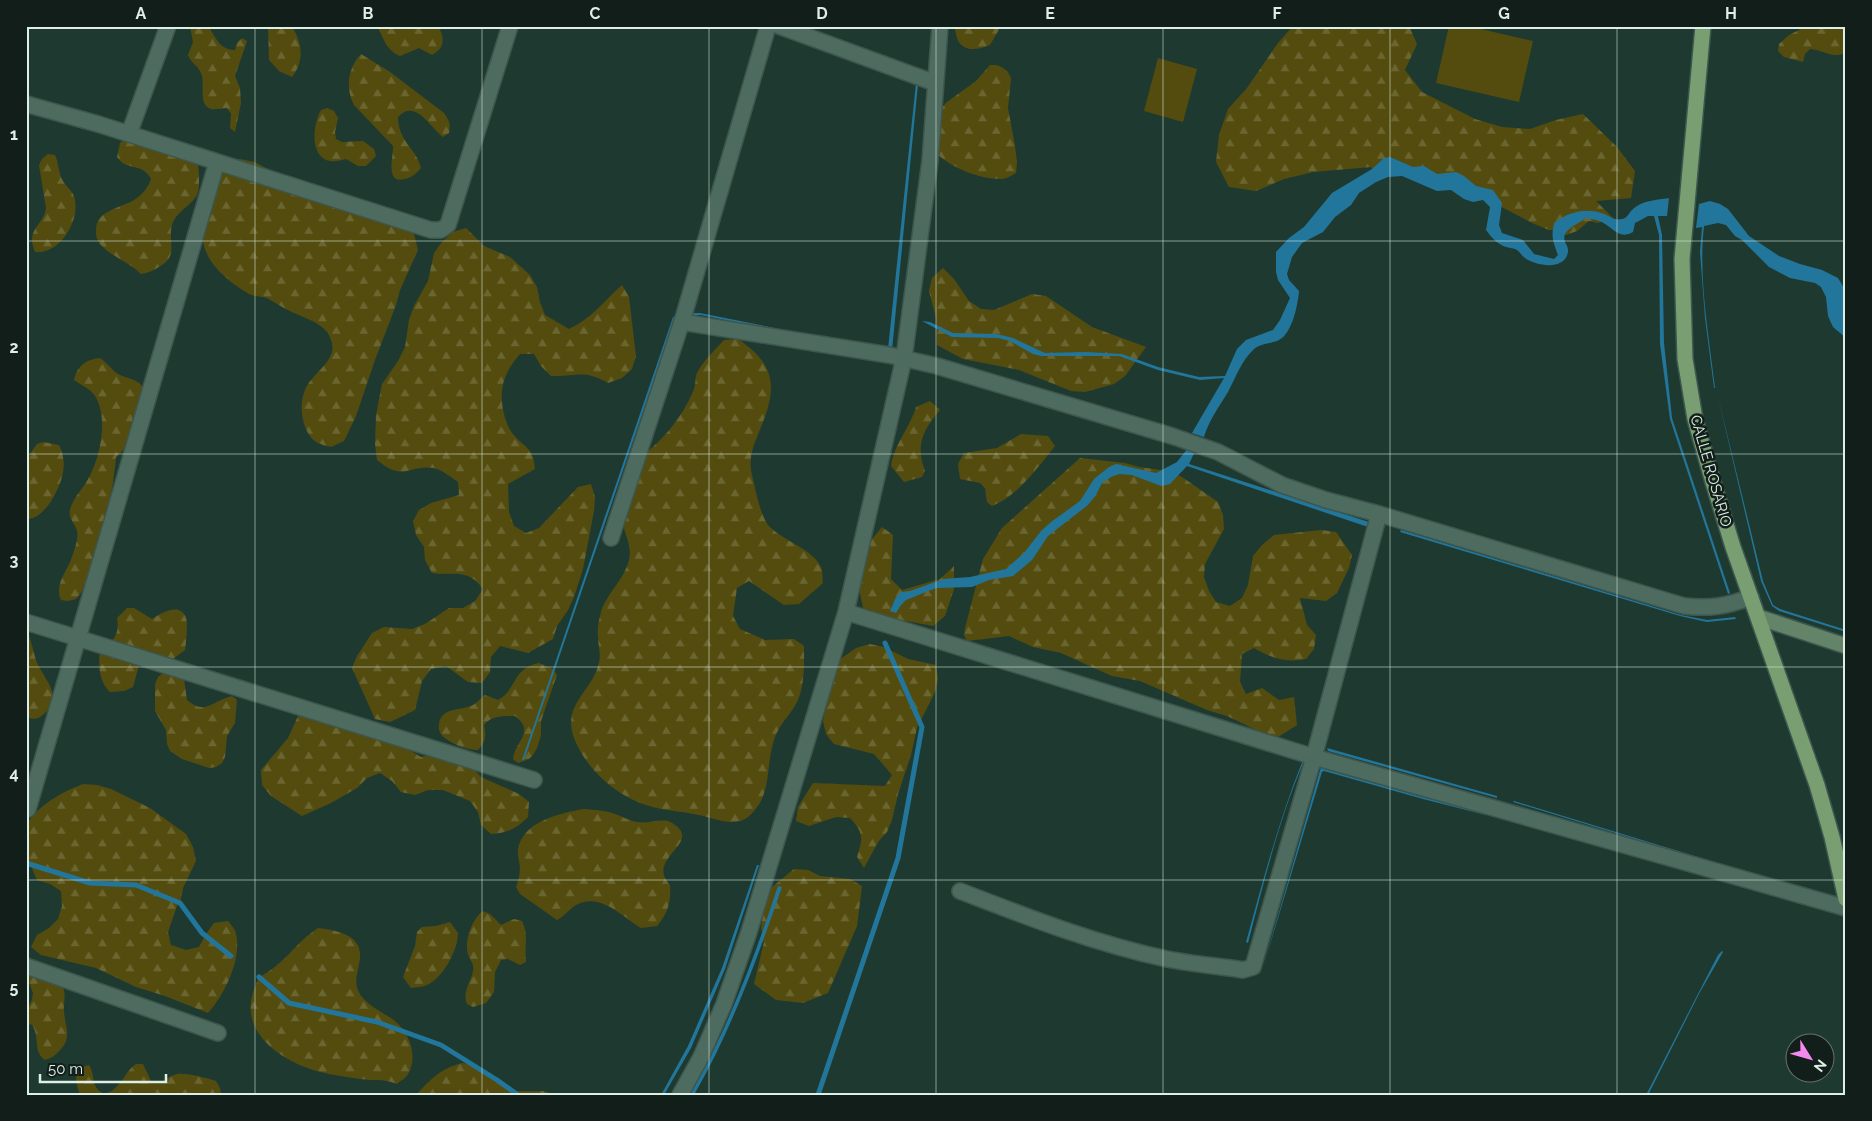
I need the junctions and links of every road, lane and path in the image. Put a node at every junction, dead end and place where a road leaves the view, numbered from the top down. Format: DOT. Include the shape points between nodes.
graph roads {
  1 [pos="168,26"];
  2 [pos="510,26"];
  3 [pos="768,26"];
  4 [pos="779,26"];
  5 [pos="940,26"];
  6 [pos="1703,26"];
  7 [pos="935,83"];
  8 [pos="26,104"];
  9 [pos="129,134"];
  10 [pos="217,162"];
  11 [pos="682,322"];
  12 [pos="904,358"];
  13 [pos="1379,514"];
  14 [pos="611,538"];
  15 [pos="1751,597"];
  16 [pos="846,612"];
  17 [pos="1758,617"];
  18 [pos="26,622"];
  19 [pos="78,637"];
  20 [pos="1846,646"];
  21 [pos="1314,757"];
  22 [pos="534,780"];
  23 [pos="28,809"];
  24 [pos="960,891"];
  25 [pos="1846,899"];
  26 [pos="1846,908"];
  27 [pos="26,966"];
  28 [pos="218,1033"];
  29 [pos="680,1095"];
  1 -- 9 [label="street"];
  2 -- 10 [label="street" via="448,225 441,230 431,230"];
  3 -- 11 [label="street"];
  4 -- 7 [label="street"];
  5 -- 7 [label="street"];
  6 -- 15 [label="main road, CALLE ROSARIO" via="1682,259 1685,359 1695,419"];
  7 -- 12 [label="street" via="930,161"];
  8 -- 9 [label="street"];
  9 -- 10 [label="street"];
  10 -- 19 [label="street"];
  11 -- 12 [label="street"];
  11 -- 14 [label="street"];
  12 -- 13 [label="street" via="1172,436 1218,452 1282,485"];
  12 -- 16 [label="street"];
  13 -- 15 [label="street" via="1684,606 1715,608"];
  13 -- 21 [label="street"];
  15 -- 17 [label="main road, CALLE ROSARIO"];
  16 -- 21 [label="street"];
  16 -- 29 [label="street" via="750,932 724,1004"];
  17 -- 20 [label="street"];
  17 -- 25 [label="main road, CALLE ROSARIO" via="1817,785"];
  18 -- 19 [label="street"];
  19 -- 22 [label="street"];
  19 -- 23 [label="street"];
  21 -- 24 [label="street" via="1253,967 1243,970 1167,958 1104,942"];
  21 -- 26 [label="street"];
  27 -- 28 [label="street"];
}
